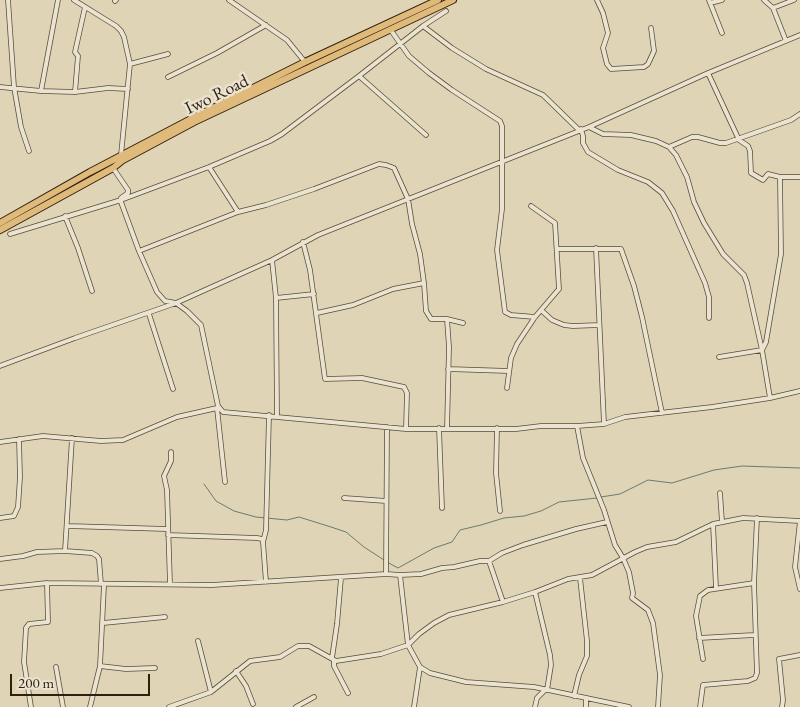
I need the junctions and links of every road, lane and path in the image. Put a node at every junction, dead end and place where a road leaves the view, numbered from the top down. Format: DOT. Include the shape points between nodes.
graph roads {
  1 [pos="8,0"];
  2 [pos="58,0"];
  3 [pos="74,0"];
  4 [pos="229,0"];
  5 [pos="438,0"];
  6 [pos="453,0"];
  7 [pos="597,0"];
  8 [pos="722,0"];
  9 [pos="764,0"];
  10 [pos="794,0"];
  11 [pos="709,2"];
  12 [pos="85,7"];
  13 [pos="773,8"];
  14 [pos="446,12"];
  15 [pos="266,25"];
  16 [pos="423,26"];
  17 [pos="652,28"];
  18 [pos="390,29"];
  19 [pos="722,33"];
  20 [pos="800,35"];
  21 [pos="786,41"];
  22 [pos="400,44"];
  23 [pos="168,54"];
  24 [pos="305,62"];
  25 [pos="130,64"];
  26 [pos="708,73"];
  27 [pos="359,76"];
  28 [pos="168,77"];
  29 [pos="0,86"];
  30 [pos="14,88"];
  31 [pos="128,89"];
  32 [pos="41,91"];
  33 [pos="74,92"];
  34 [pos="799,116"];
  35 [pos="193,120"];
  36 [pos="589,126"];
  37 [pos="580,130"];
  38 [pos="426,135"];
  39 [pos="739,140"];
  40 [pos="669,147"];
  41 [pos="29,151"];
  42 [pos="121,155"];
  43 [pos="502,161"];
  44 [pos="209,167"];
  45 [pos="113,168"];
  46 [pos="780,177"];
  47 [pos="800,177"];
  48 [pos="408,199"];
  49 [pos="121,200"];
  50 [pos="531,206"];
  51 [pos="238,212"];
  52 [pos="66,216"];
  53 [pos="0,223"];
  54 [pos="0,230"];
  55 [pos="10,234"];
  56 [pos="303,242"];
  57 [pos="596,248"];
  58 [pos="557,249"];
  59 [pos="139,251"];
  60 [pos="272,260"];
  61 [pos="424,283"];
  62 [pos="92,291"];
  63 [pos="314,294"];
  64 [pos="276,298"];
  65 [pos="176,303"];
  66 [pos="541,310"];
  67 [pos="317,313"];
  68 [pos="149,314"];
  69 [pos="535,317"];
  70 [pos="709,318"];
  71 [pos="447,319"];
  72 [pos="462,322"];
  73 [pos="599,325"];
  74 [pos="762,350"];
  75 [pos="719,357"];
  76 [pos="0,366"];
  77 [pos="448,369"];
  78 [pos="509,371"];
  79 [pos="507,388"];
  80 [pos="173,390"];
  81 [pos="800,391"];
  82 [pos="770,398"];
  83 [pos="218,408"];
  84 [pos="662,413"];
  85 [pos="269,416"];
  86 [pos="277,416"];
  87 [pos="604,424"];
  88 [pos="577,426"];
  89 [pos="387,427"];
  90 [pos="406,428"];
  91 [pos="440,428"];
  92 [pos="447,428"];
  93 [pos="497,428"];
  94 [pos="72,438"];
  95 [pos="19,439"];
  96 [pos="0,442"];
  97 [pos="171,452"];
  98 [pos="225,482"];
  99 [pos="720,493"];
  100 [pos="344,498"];
  101 [pos="386,501"];
  102 [pos="442,508"];
  103 [pos="500,511"];
  104 [pos="0,518"];
  105 [pos="757,518"];
  106 [pos="800,521"];
  107 [pos="607,522"];
  108 [pos="722,522"];
  109 [pos="713,524"];
  110 [pos="68,526"];
  111 [pos="167,528"];
  112 [pos="168,535"];
  113 [pos="264,542"];
  114 [pos="65,551"];
  115 [pos="623,558"];
  116 [pos="0,559"];
  117 [pos="489,561"];
  118 [pos="386,574"];
  119 [pos="400,574"];
  120 [pos="341,578"];
  121 [pos="580,578"];
  122 [pos="266,582"];
  123 [pos="47,583"];
  124 [pos="754,583"];
  125 [pos="103,584"];
  126 [pos="170,584"];
  127 [pos="0,588"];
  128 [pos="716,588"];
  129 [pos="800,589"];
  130 [pos="535,592"];
  131 [pos="503,602"];
  132 [pos="165,617"];
  133 [pos="103,623"];
  134 [pos="754,635"];
  135 [pos="699,638"];
  136 [pos="198,641"];
  137 [pos="408,645"];
  138 [pos="800,655"];
  139 [pos="333,659"];
  140 [pos="703,659"];
  141 [pos="100,666"];
  142 [pos="56,667"];
  143 [pos="155,668"];
  144 [pos="420,668"];
  145 [pos="236,671"];
  146 [pos="534,687"];
  147 [pos="546,690"];
  148 [pos="211,692"];
  149 [pos="348,693"];
  150 [pos="574,696"];
  151 [pos="314,697"];
  152 [pos="537,698"];
  153 [pos="586,698"];
  154 [pos="253,704"];
  155 [pos="31,707"];
  156 [pos="63,707"];
  157 [pos="90,707"];
  158 [pos="170,707"];
  159 [pos="296,707"];
  160 [pos="414,707"];
  161 [pos="535,707"];
  162 [pos="586,707"];
  163 [pos="629,707"];
  164 [pos="658,707"];
  165 [pos="700,707"];
  166 [pos="782,707"];
  1 -- 30 [label="street"];
  2 -- 32 [label="street"];
  3 -- 12 [label="street"];
  4 -- 15 [label="street"];
  5 -- 24 [label="main road, Iwo Road"];
  6 -- 18 [label="main road, Iwo Road"];
  7 -- 17 [label="street" via="608,33 603,48 611,69 648,64 654,51"];
  8 -- 11 [label="street"];
  9 -- 13 [label="street"];
  10 -- 13 [label="street"];
  11 -- 19 [label="street"];
  12 -- 25 [label="street" via="121,31"];
  12 -- 33 [label="street" via="75,52 78,56"];
  13 -- 21 [label="street"];
  14 -- 16 [label="street"];
  15 -- 24 [label="street" via="287,40"];
  15 -- 28 [label="street"];
  16 -- 22 [label="street"];
  16 -- 37 [label="street" via="486,69 543,95"];
  18 -- 22 [label="street"];
  18 -- 35 [label="main road, Iwo Road"];
  20 -- 21 [label="street"];
  21 -- 26 [label="street"];
  22 -- 27 [label="street"];
  22 -- 43 [label="street" via="429,73 500,121"];
  23 -- 25 [label="street"];
  24 -- 35 [label="main road, Iwo Road"];
  25 -- 31 [label="street"];
  26 -- 36 [label="street"];
  26 -- 39 [label="street"];
  27 -- 38 [label="street"];
  27 -- 44 [label="street" via="282,134"];
  29 -- 30 [label="street"];
  30 -- 32 [label="street"];
  30 -- 41 [label="street"];
  31 -- 33 [label="street"];
  31 -- 42 [label="street"];
  32 -- 33 [label="street"];
  34 -- 39 [label="street"];
  35 -- 42 [label="main road, Iwo Road"];
  35 -- 45 [label="main road, Iwo Road"];
  36 -- 37 [label="street"];
  36 -- 40 [label="street" via="603,134 637,136"];
  37 -- 43 [label="street"];
  37 -- 70 [label="street" via="588,152 618,170 648,182 662,193 705,284"];
  39 -- 40 [label="street" via="720,143 698,136"];
  39 -- 46 [label="street" via="748,146 753,175 763,180 768,174"];
  40 -- 74 [label="street" via="680,160 704,223 723,254 748,283"];
  42 -- 53 [label="main road, Iwo Road"];
  43 -- 48 [label="street"];
  43 -- 69 [label="street" via="502,209 497,250 505,312"];
  44 -- 49 [label="street"];
  44 -- 51 [label="street"];
  45 -- 49 [label="street" via="128,190"];
  45 -- 54 [label="main road, Iwo Road"];
  46 -- 47 [label="street"];
  46 -- 74 [label="street" via="781,254"];
  48 -- 51 [label="street" via="394,168 379,164 314,189"];
  48 -- 56 [label="street"];
  48 -- 61 [label="street"];
  49 -- 52 [label="street"];
  49 -- 59 [label="street"];
  50 -- 58 [label="street" via="554,223"];
  51 -- 59 [label="street"];
  52 -- 55 [label="street"];
  52 -- 62 [label="street"];
  56 -- 60 [label="street"];
  56 -- 63 [label="street"];
  57 -- 58 [label="street"];
  57 -- 73 [label="street"];
  57 -- 84 [label="street" via="617,248 623,252 642,317"];
  58 -- 66 [label="street" via="558,289"];
  59 -- 65 [label="street" via="161,298"];
  60 -- 64 [label="street"];
  60 -- 65 [label="street"];
  61 -- 67 [label="street" via="393,289 353,305"];
  61 -- 71 [label="street" via="426,311 431,320"];
  63 -- 64 [label="street"];
  63 -- 67 [label="street"];
  64 -- 86 [label="street"];
  65 -- 68 [label="street"];
  65 -- 83 [label="street" via="188,310 201,325"];
  66 -- 69 [label="street"];
  66 -- 73 [label="street" via="564,325"];
  67 -- 90 [label="street" via="325,379 362,378 404,387 407,393"];
  68 -- 76 [label="street"];
  68 -- 80 [label="street"];
  69 -- 78 [label="street" via="517,344"];
  71 -- 72 [label="street"];
  71 -- 77 [label="street"];
  73 -- 87 [label="street"];
  74 -- 75 [label="street"];
  74 -- 82 [label="street"];
  77 -- 78 [label="street"];
  77 -- 92 [label="street"];
  78 -- 79 [label="street"];
  81 -- 82 [label="street"];
  82 -- 84 [label="street"];
  83 -- 85 [label="street" via="225,413"];
  83 -- 94 [label="street" via="177,417 123,440"];
  83 -- 98 [label="street"];
  84 -- 87 [label="street"];
  85 -- 86 [label="street"];
  85 -- 113 [label="street"];
  86 -- 89 [label="street"];
  87 -- 88 [label="street"];
  88 -- 93 [label="street"];
  88 -- 107 [label="street" via="580,449"];
  89 -- 90 [label="street"];
  89 -- 101 [label="street"];
  90 -- 91 [label="street"];
  91 -- 92 [label="street"];
  91 -- 102 [label="street"];
  92 -- 93 [label="street"];
  93 -- 103 [label="street" via="496,473"];
  94 -- 95 [label="street" via="43,436"];
  94 -- 110 [label="street"];
  95 -- 96 [label="street"];
  95 -- 104 [label="street" via="18,507 14,516"];
  97 -- 111 [label="street" via="170,465 164,473"];
  99 -- 108 [label="street"];
  100 -- 101 [label="street"];
  101 -- 118 [label="street"];
  105 -- 106 [label="street"];
  105 -- 108 [label="street"];
  105 -- 124 [label="street"];
  106 -- 129 [label="street" via="795,567"];
  107 -- 115 [label="street"];
  107 -- 117 [label="street" via="523,545"];
  108 -- 109 [label="street"];
  109 -- 115 [label="street" via="676,542 647,548"];
  109 -- 128 [label="street"];
  110 -- 111 [label="street"];
  110 -- 114 [label="street"];
  111 -- 112 [label="street"];
  112 -- 113 [label="street" via="257,538"];
  112 -- 126 [label="street"];
  113 -- 122 [label="street"];
  114 -- 116 [label="street"];
  114 -- 125 [label="street" via="97,556"];
  115 -- 121 [label="street" via="598,573"];
  115 -- 164 [label="street" via="629,572 632,598 648,610 655,630 660,675"];
  117 -- 119 [label="street" via="421,574"];
  117 -- 131 [label="street"];
  118 -- 119 [label="street"];
  118 -- 120 [label="street"];
  119 -- 137 [label="street"];
  120 -- 122 [label="street"];
  120 -- 139 [label="street"];
  121 -- 130 [label="street" via="559,581"];
  121 -- 150 [label="street" via="587,656"];
  122 -- 126 [label="street"];
  123 -- 125 [label="street"];
  123 -- 127 [label="street"];
  123 -- 155 [label="street" via="48,622 29,624 26,628 24,662"];
  124 -- 128 [label="street"];
  124 -- 134 [label="street"];
  125 -- 126 [label="street"];
  125 -- 133 [label="street"];
  128 -- 135 [label="street" via="700,596 696,616"];
  130 -- 131 [label="street"];
  130 -- 147 [label="street" via="550,655"];
  131 -- 137 [label="street" via="449,615"];
  132 -- 133 [label="street"];
  133 -- 141 [label="street"];
  134 -- 135 [label="street"];
  134 -- 165 [label="street" via="755,678 703,684"];
  135 -- 140 [label="street"];
  136 -- 148 [label="street"];
  137 -- 139 [label="street" via="370,657"];
  137 -- 144 [label="street"];
  138 -- 166 [label="street" via="779,659"];
  139 -- 145 [label="street" via="303,645 280,657 250,661"];
  139 -- 149 [label="street"];
  141 -- 143 [label="street"];
  141 -- 157 [label="street"];
  142 -- 156 [label="street"];
  144 -- 146 [label="street" via="466,682"];
  144 -- 160 [label="street"];
  145 -- 148 [label="street"];
  145 -- 154 [label="street"];
  146 -- 147 [label="street"];
  146 -- 152 [label="street"];
  147 -- 150 [label="street"];
  147 -- 152 [label="street"];
  148 -- 158 [label="street"];
  150 -- 153 [label="street"];
  151 -- 159 [label="street"];
  152 -- 161 [label="street"];
  153 -- 162 [label="street"];
  153 -- 163 [label="street"];
}
